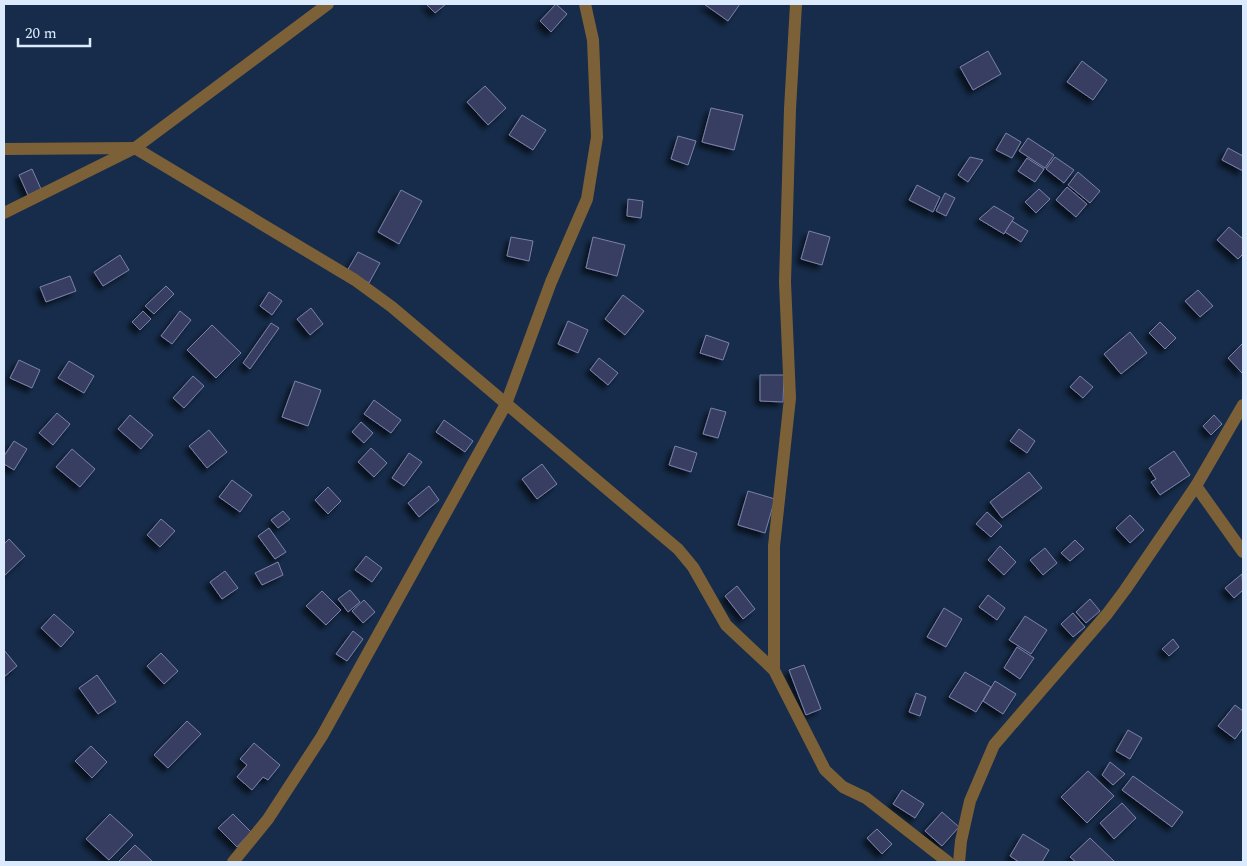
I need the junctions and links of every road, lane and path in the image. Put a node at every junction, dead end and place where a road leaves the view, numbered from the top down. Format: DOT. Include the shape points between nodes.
graph roads {
  1 [pos="328,4"];
  2 [pos="585,4"];
  3 [pos="796,4"];
  4 [pos="135,148"];
  5 [pos="4,149"];
  6 [pos="4,213"];
  7 [pos="506,404"];
  8 [pos="1243,405"];
  9 [pos="1196,486"];
  10 [pos="1243,552"];
  11 [pos="774,670"];
  12 [pos="233,862"];
  13 [pos="948,862"];
  14 [pos="959,862"];
  1 -- 4 [label="street"];
  2 -- 7 [label="street" via="593,40 597,137 587,199 551,282"];
  3 -- 11 [label="street" via="785,282 790,398 774,546"];
  4 -- 5 [label="street"];
  4 -- 6 [label="street"];
  4 -- 7 [label="street" via="356,280 392,306"];
  7 -- 11 [label="street" via="678,549 694,567 726,624"];
  7 -- 12 [label="street" via="322,736 268,819"];
  8 -- 9 [label="street"];
  9 -- 10 [label="street"];
  9 -- 14 [label="street" via="1107,614 994,744 970,801"];
  11 -- 13 [label="street" via="825,770 843,787 866,798"];
}
